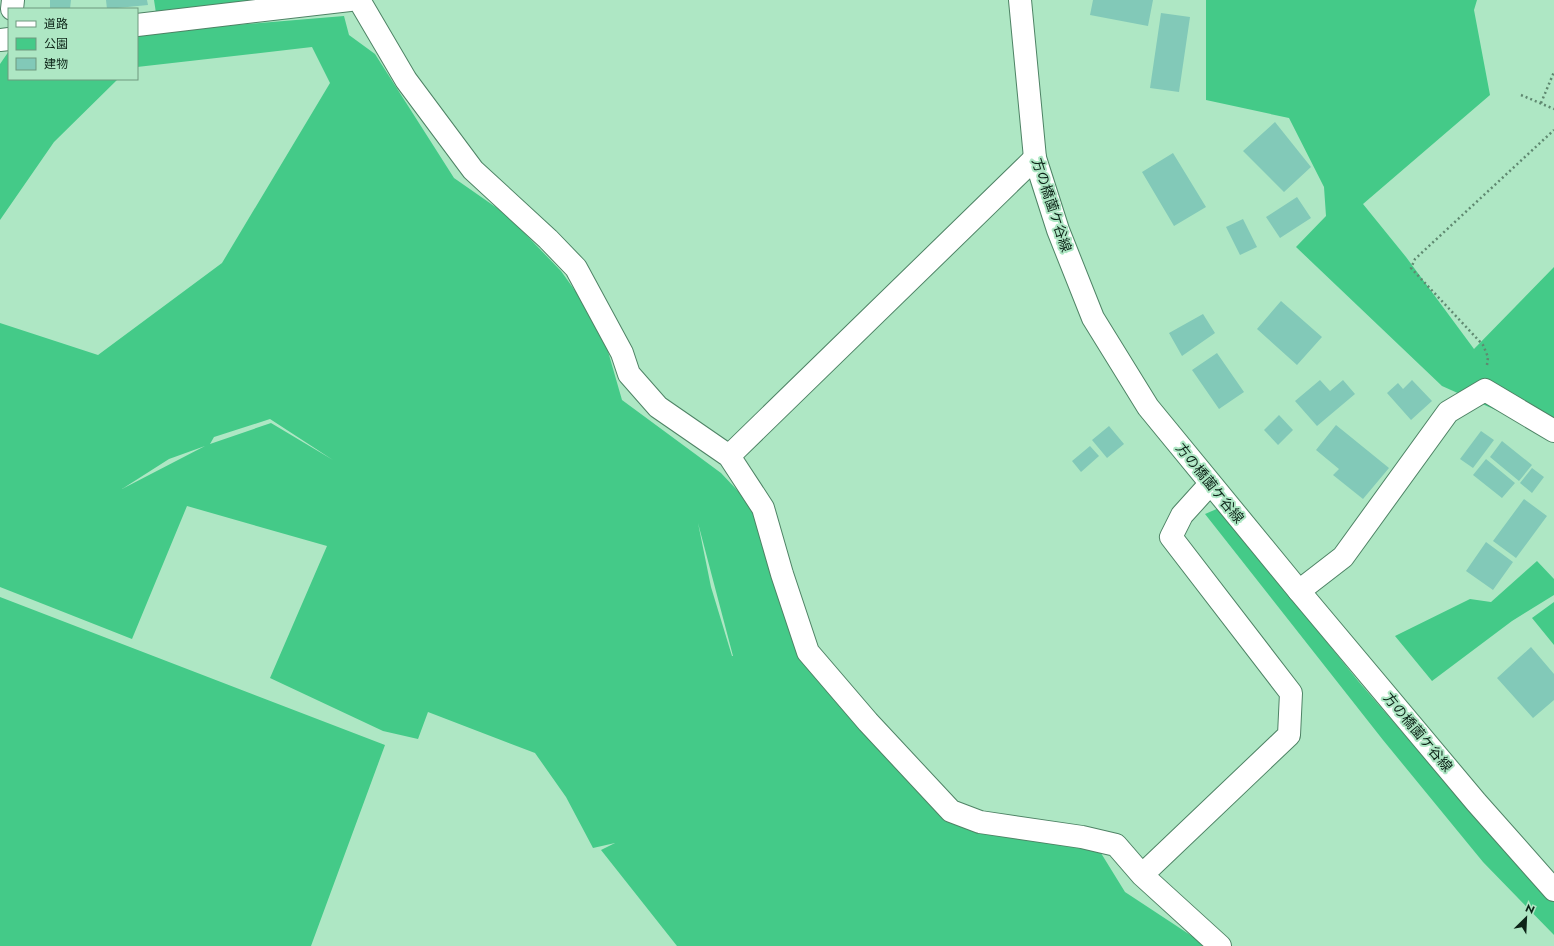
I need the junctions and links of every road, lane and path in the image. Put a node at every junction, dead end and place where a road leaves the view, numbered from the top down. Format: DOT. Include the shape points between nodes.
graph roads {
  1 [pos="350,0"];
  2 [pos="359,0"];
  3 [pos="1020,0"];
  4 [pos="308,3"];
  5 [pos="138,25"];
  6 [pos="1554,72"];
  7 [pos="1521,95"];
  8 [pos="1541,103"];
  9 [pos="1554,109"];
  10 [pos="1554,130"];
  11 [pos="1035,158"];
  12 [pos="1485,390"];
  13 [pos="1554,431"];
  14 [pos="729,456"];
  15 [pos="1210,484"];
  16 [pos="1299,591"];
  17 [pos="1142,875"];
  18 [pos="1554,890"];
  19 [pos="1220,946"];
  1 -- 4 [label="street"];
  2 -- 14 [label="street" via="406,80 473,170 576,268 622,354 629,374 658,407"];
  3 -- 11 [label="street, 方の橋薗ケ谷線"];
  4 -- 5 [label="street"];
  6 -- 8 [label="path"];
  7 -- 8 [label="path"];
  8 -- 9 [label="path"];
  10 -- 12 [label="path" via="1415,259 1411,268 1483,345 1488,358"];
  11 -- 14 [label="street"];
  11 -- 15 [label="street, 方の橋薗ケ谷線" via="1058,230 1093,318 1148,407"];
  12 -- 13 [label="street"];
  12 -- 16 [label="street" via="1448,412 1344,557"];
  14 -- 17 [label="street" via="762,508 808,652 868,722 951,811 980,822 1082,837 1116,845"];
  15 -- 16 [label="street, 方の橋薗ケ谷線"];
  15 -- 17 [label="street" via="1182,515 1171,538 1291,693 1289,735"];
  16 -- 18 [label="street, 方の橋薗ケ谷線" via="1476,802"];
  17 -- 19 [label="street"];
}
